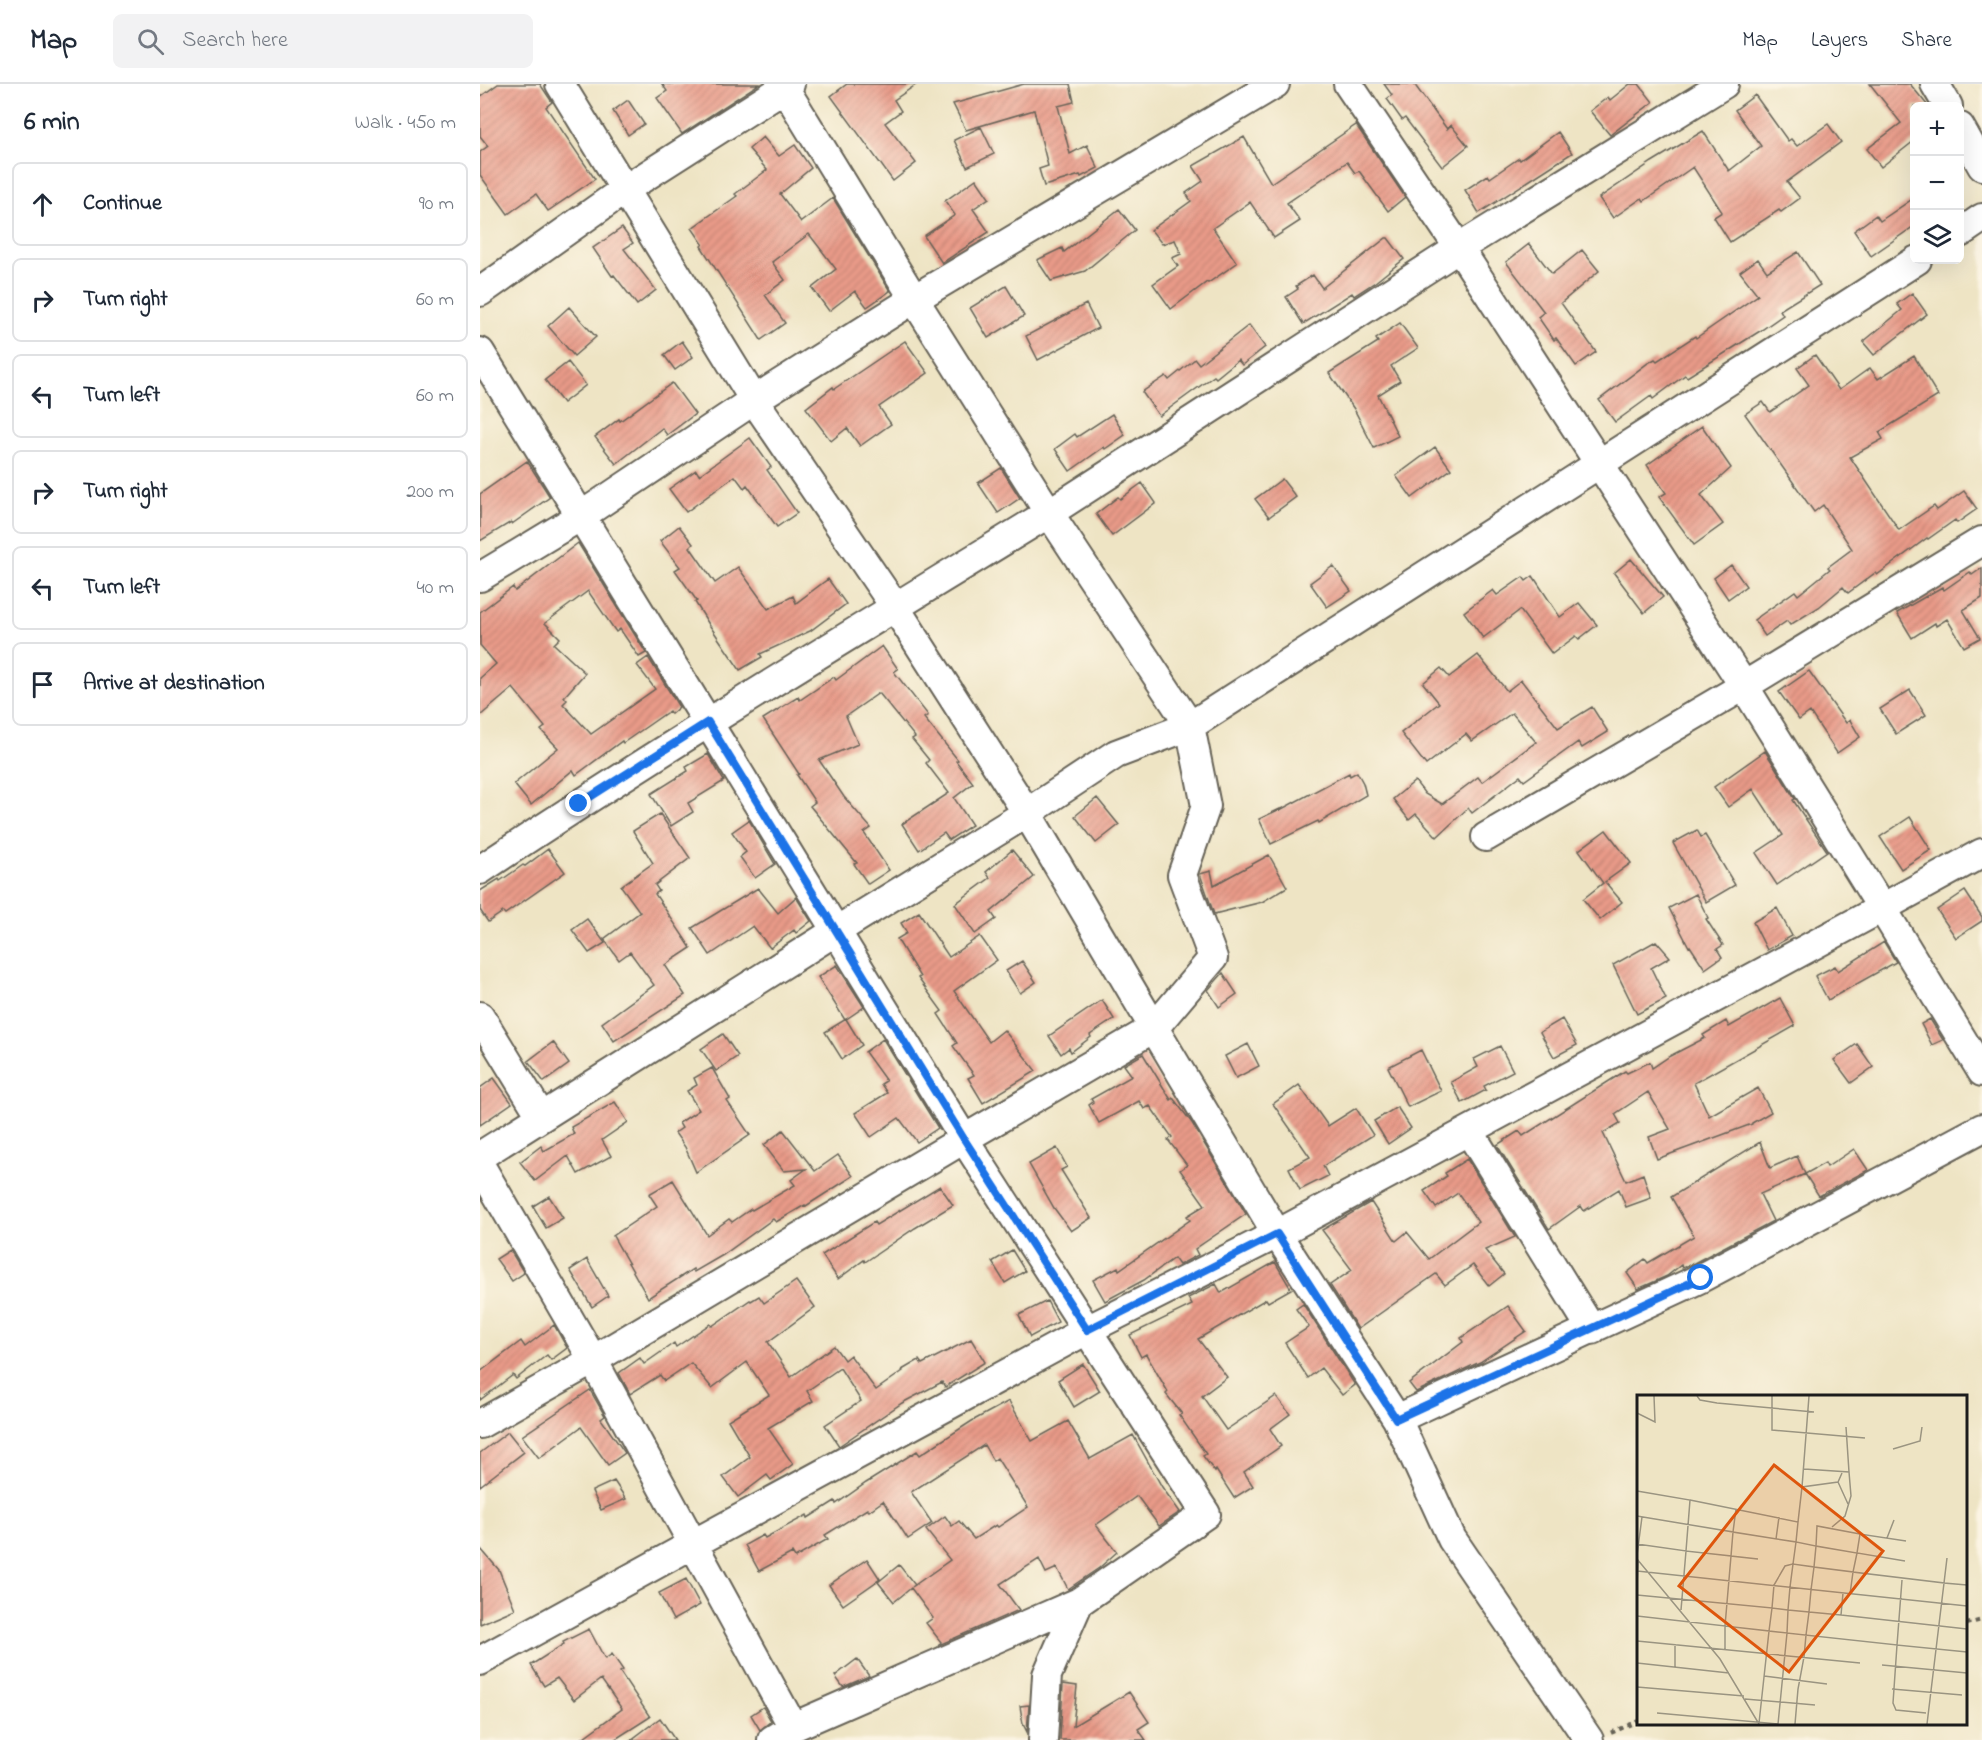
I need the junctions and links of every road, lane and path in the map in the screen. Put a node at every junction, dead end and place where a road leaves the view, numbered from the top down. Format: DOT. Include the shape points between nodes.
graph roads {
  1 [pos="560,84"];
  2 [pos="1275,84"];
  3 [pos="1348,84"];
  4 [pos="1724,84"];
  5 [pos="1935,84"];
  6 [pos="786,85"];
  7 [pos="1946,102"];
  8 [pos="1964,135"];
  9 [pos="1982,166"];
  10 [pos="624,190"];
  11 [pos="1982,218"];
  12 [pos="1964,229"];
  13 [pos="1459,248"];
  14 [pos="1911,264"];
  15 [pos="480,291"];
  16 [pos="914,299"];
  17 [pos="480,352"];
  18 [pos="754,400"];
  19 [pos="1598,463"];
  20 [pos="1049,513"];
  21 [pos="581,516"];
  22 [pos="1982,541"];
  23 [pos="480,577"];
  24 [pos="895,607"];
  25 [pos="1744,686"];
  26 [pos="708,722"];
  27 [pos="1190,726"];
  28 [pos="1027,813"];
  29 [pos="1486,837"];
  30 [pos="1982,853"];
  31 [pos="480,870"];
  32 [pos="1882,908"];
  33 [pos="836,931"];
  34 [pos="480,1016"];
  35 [pos="1154,1028"];
  36 [pos="1982,1072"];
  37 [pos="541,1116"];
  38 [pos="1982,1128"];
  39 [pos="1469,1131"];
  40 [pos="964,1139"];
  41 [pos="480,1156"];
  42 [pos="480,1165"];
  43 [pos="1277,1234"];
  44 [pos="1087,1330"];
  45 [pos="1592,1330"];
  46 [pos="593,1360"];
  47 [pos="1396,1419"];
  48 [pos="480,1424"];
  49 [pos="693,1544"];
  50 [pos="1078,1602"];
  51 [pos="1982,1620"];
  52 [pos="1967,1624"];
  53 [pos="480,1661"];
  54 [pos="1637,1721"];
  55 [pos="782,1734"];
  56 [pos="1596,1738"];
  57 [pos="1044,1740"];
  1 -- 10 [label="street"];
  2 -- 16 [label="street"];
  3 -- 13 [label="street"];
  4 -- 13 [label="street"];
  5 -- 7 [label="street"];
  6 -- 10 [label="street"];
  6 -- 16 [label="street"];
  8 -- 9 [label="street"];
  10 -- 15 [label="street"];
  10 -- 18 [label="street"];
  11 -- 12 [label="street"];
  13 -- 19 [label="street"];
  13 -- 20 [label="street"];
  14 -- 19 [label="street"];
  16 -- 18 [label="street"];
  16 -- 20 [label="street"];
  17 -- 21 [label="street"];
  18 -- 21 [label="street"];
  18 -- 24 [label="street"];
  19 -- 25 [label="street"];
  19 -- 27 [label="street"];
  20 -- 24 [label="street"];
  20 -- 27 [label="street"];
  21 -- 23 [label="street"];
  21 -- 26 [label="street"];
  22 -- 25 [label="street"];
  24 -- 26 [label="street"];
  24 -- 28 [label="street"];
  25 -- 29 [label="street"];
  25 -- 32 [label="street"];
  26 -- 31 [label="street"];
  26 -- 33 [label="street"];
  27 -- 28 [label="street" via="1116,754"];
  27 -- 35 [label="street" via="1206,806 1182,875 1213,958"];
  28 -- 33 [label="street"];
  28 -- 35 [label="street"];
  30 -- 32 [label="street"];
  32 -- 36 [label="street"];
  32 -- 39 [label="street"];
  33 -- 37 [label="street"];
  33 -- 40 [label="street"];
  34 -- 37 [label="street"];
  35 -- 40 [label="street"];
  35 -- 43 [label="street"];
  37 -- 41 [label="street"];
  38 -- 45 [label="street" via="1701,1278"];
  39 -- 43 [label="street"];
  39 -- 45 [label="street"];
  40 -- 44 [label="street"];
  40 -- 46 [label="street"];
  42 -- 46 [label="street"];
  43 -- 44 [label="street"];
  43 -- 47 [label="street"];
  44 -- 49 [label="street"];
  44 -- 50 [label="street" via="1206,1514"];
  45 -- 47 [label="street"];
  46 -- 48 [label="street"];
  46 -- 49 [label="street"];
  47 -- 56 [label="street" via="1452,1539"];
  49 -- 53 [label="street"];
  49 -- 55 [label="street"];
  50 -- 55 [label="street"];
  50 -- 57 [label="street" via="1047,1675"];
  51 -- 52 [label="path"];
  54 -- 56 [label="path"];
}
